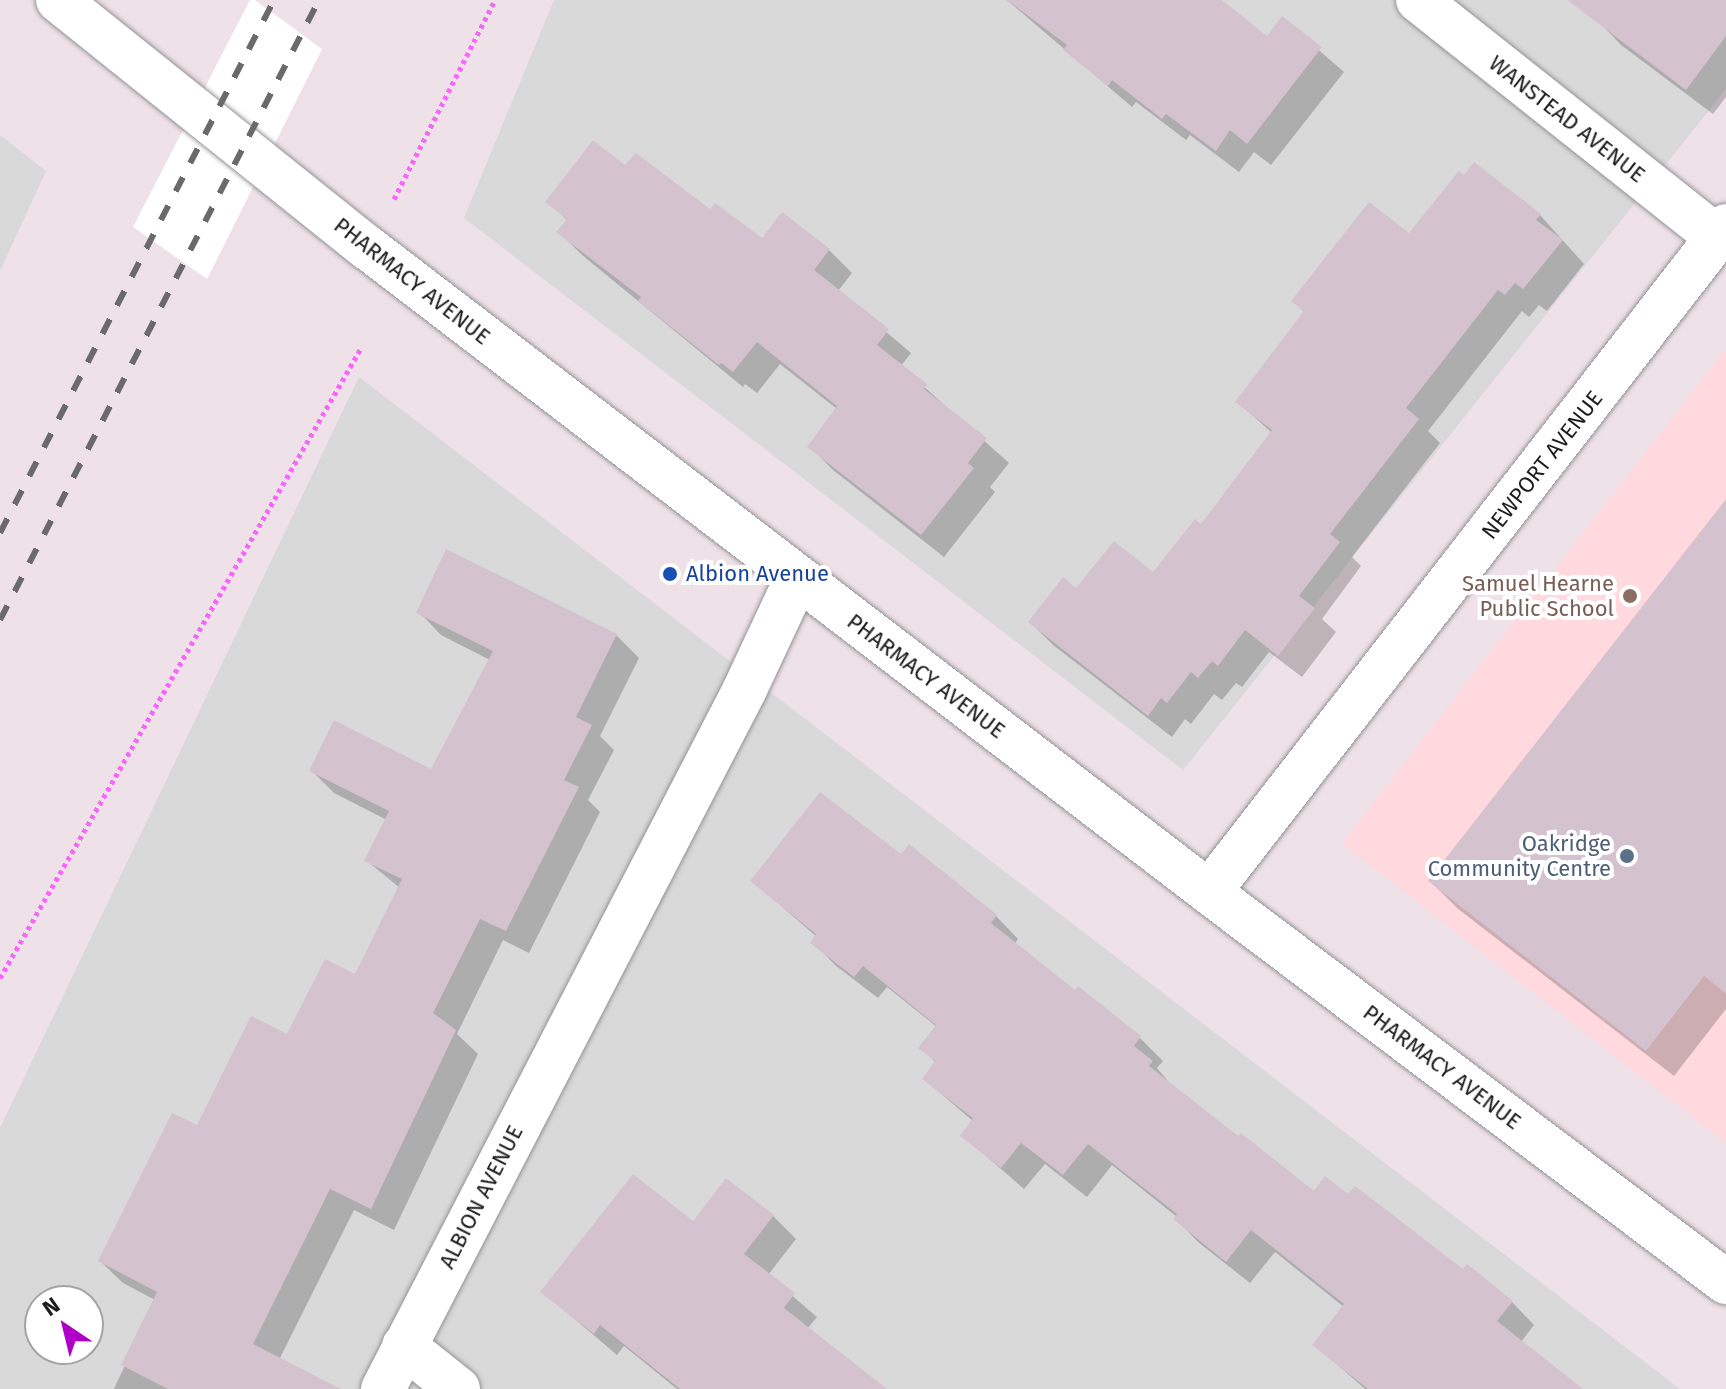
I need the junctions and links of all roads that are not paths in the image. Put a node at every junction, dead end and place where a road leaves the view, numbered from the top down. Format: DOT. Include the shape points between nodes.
graph roads {
  1 [pos="58,0"];
  2 [pos="1418,0"];
  3 [pos="1722,232"];
  4 [pos="797,578"];
  5 [pos="1209,892"];
  6 [pos="1721,1269"];
  7 [pos="404,1346"];
  8 [pos="383,1389"];
  9 [pos="458,1389"];
  1 -- 4 [label="street, PHARMACY AVENUE" via="368,248"];
  2 -- 3 [label="street, WANSTEAD AVENUE"];
  3 -- 5 [label="street, NEWPORT AVENUE"];
  4 -- 5 [label="street, PHARMACY AVENUE"];
  4 -- 7 [label="street, ALBION AVENUE" via="745,689"];
  5 -- 6 [label="street, PHARMACY AVENUE"];
  7 -- 8 [label="street, ALBION AVENUE"];
  7 -- 9 [label="street"];
}
